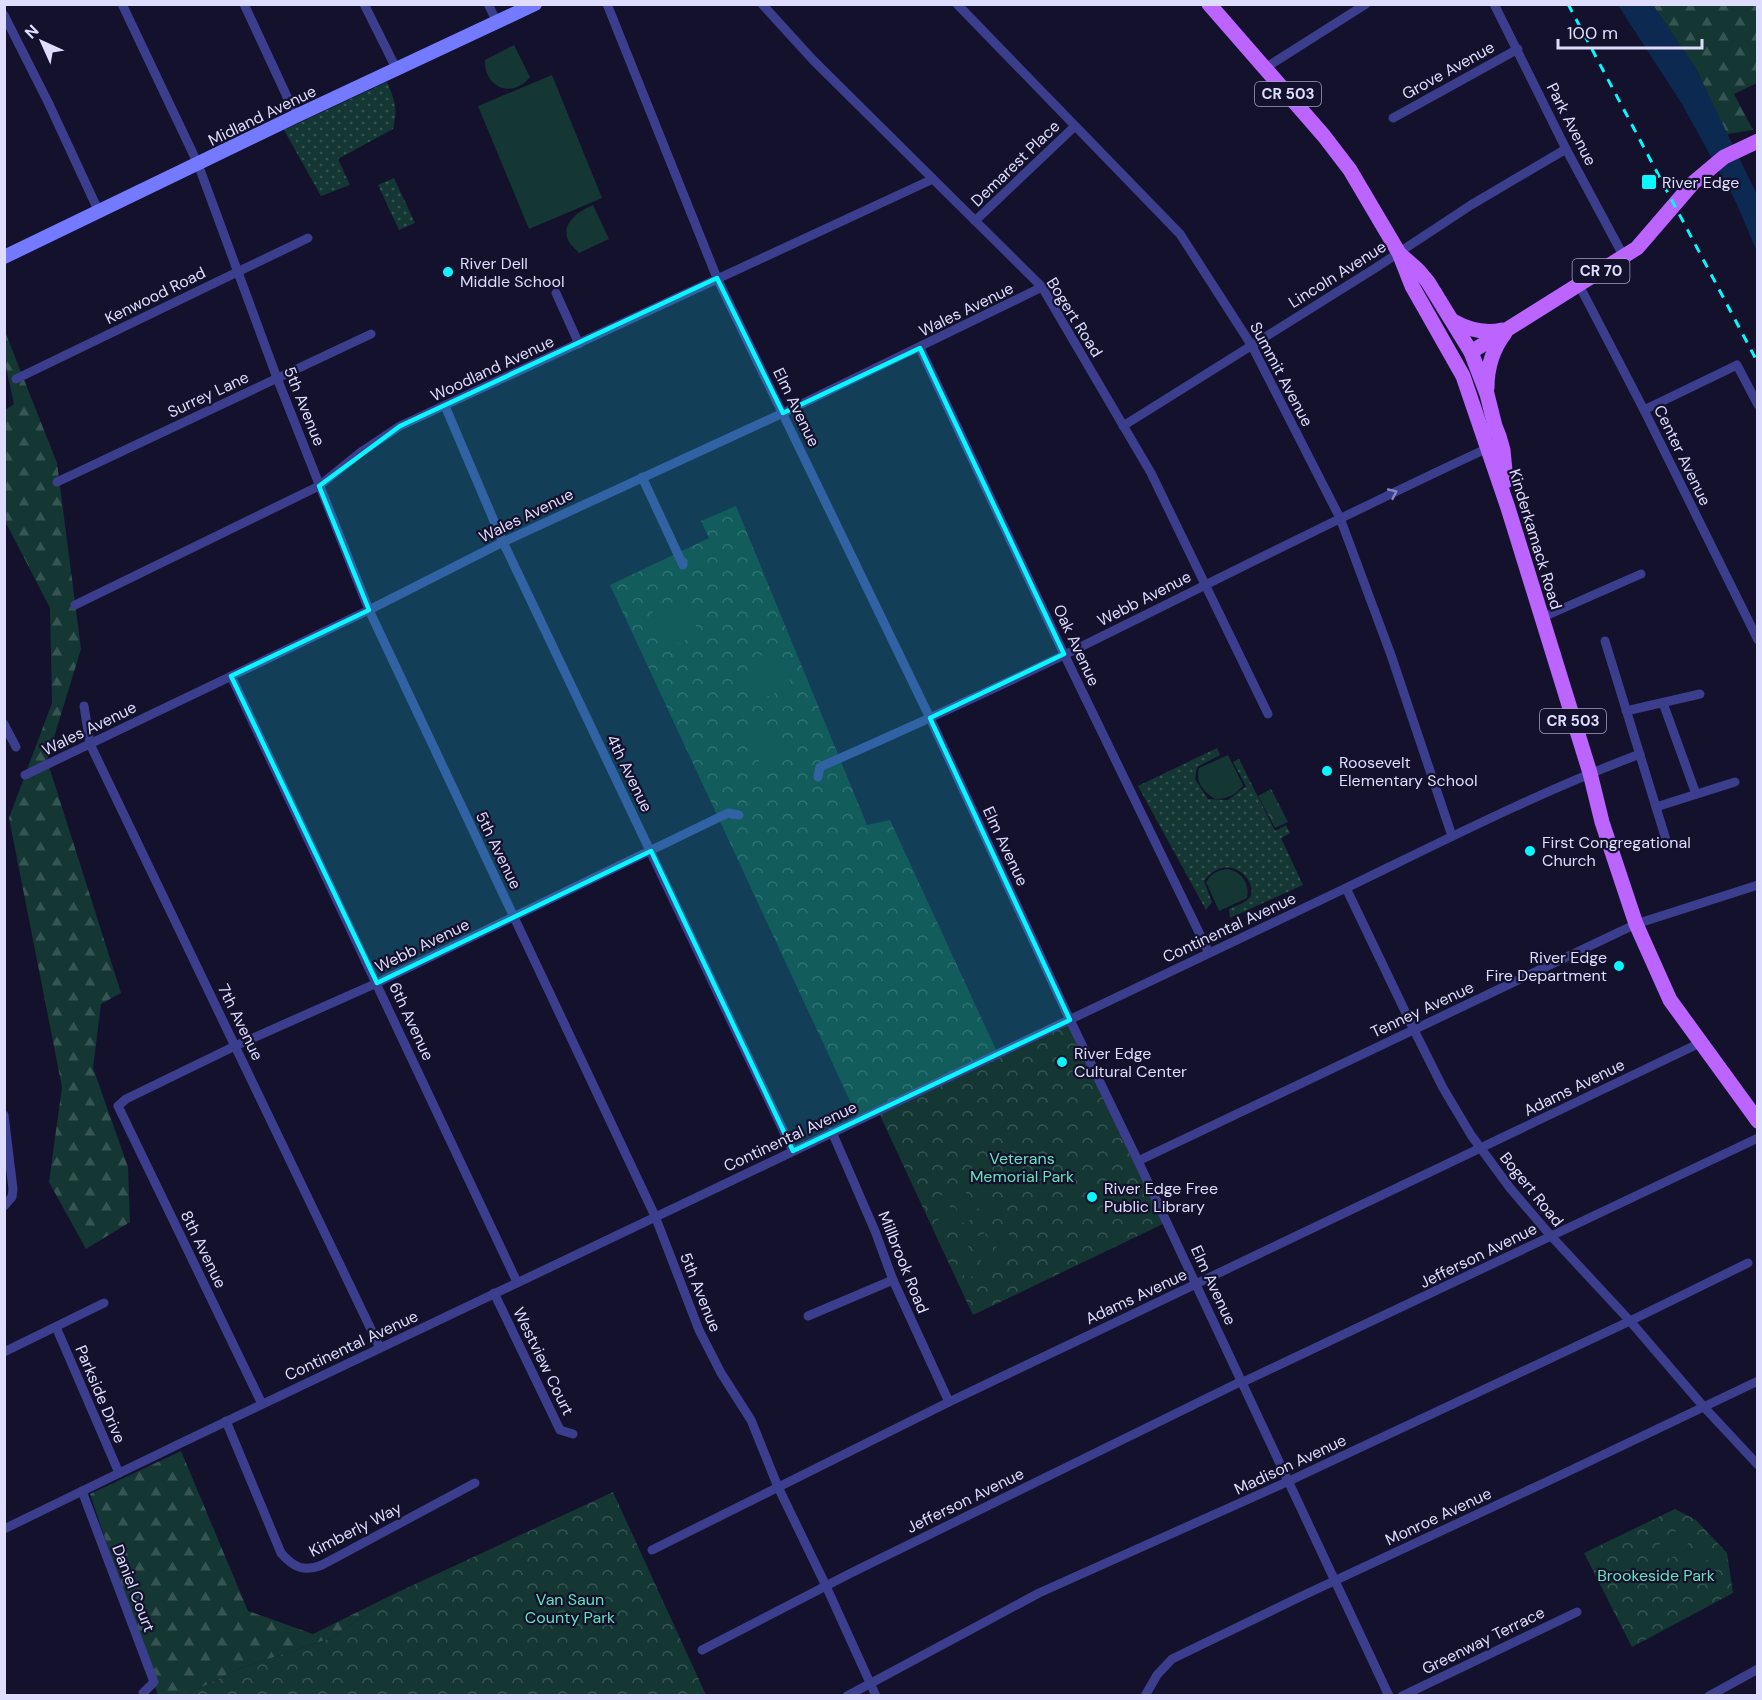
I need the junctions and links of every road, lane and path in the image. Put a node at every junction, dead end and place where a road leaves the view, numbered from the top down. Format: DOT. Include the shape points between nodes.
graph roads {
  1 [pos="122,4"];
  2 [pos="244,4"];
  3 [pos="364,4"];
  4 [pos="488,4"];
  5 [pos="535,4"];
  6 [pos="607,4"];
  7 [pos="762,4"];
  8 [pos="957,4"];
  9 [pos="1209,4"];
  10 [pos="1365,4"];
  11 [pos="1494,4"];
  12 [pos="4,15"];
  13 [pos="497,22"];
  14 [pos="1518,49"];
  15 [pos="1265,68"];
  16 [pos="397,70"];
  17 [pos="296,116"];
  18 [pos="1393,118"];
  19 [pos="1075,126"];
  20 [pos="1758,141"];
  21 [pos="1566,148"];
  22 [pos="198,164"];
  23 [pos="933,180"];
  24 [pos="99,212"];
  25 [pos="975,221"];
  26 [pos="308,238"];
  27 [pos="1399,253"];
  28 [pos="4,256"];
  29 [pos="1624,257"];
  30 [pos="237,271"];
  31 [pos="717,278"];
  32 [pos="1579,285"];
  33 [pos="1042,287"];
  34 [pos="556,294"];
  35 [pos="1452,321"];
  36 [pos="1508,329"];
  37 [pos="371,334"];
  38 [pos="579,344"];
  39 [pos="1252,346"];
  40 [pos="920,348"];
  41 [pos="1471,352"];
  42 [pos="277,378"];
  43 [pos="16,379"];
  44 [pos="1487,394"];
  45 [pos="1758,405"];
  46 [pos="445,406"];
  47 [pos="1644,410"];
  48 [pos="783,413"];
  49 [pos="1123,426"];
  50 [pos="1495,426"];
  51 [pos="1488,448"];
  52 [pos="642,477"];
  53 [pos="57,482"];
  54 [pos="319,486"];
  55 [pos="1508,508"];
  56 [pos="1340,518"];
  57 [pos="503,542"];
  58 [pos="683,565"];
  59 [pos="1641,574"];
  60 [pos="1205,584"];
  61 [pos="75,605"];
  62 [pos="369,610"];
  63 [pos="1541,618"];
  64 [pos="1758,640"];
  65 [pos="1605,641"];
  66 [pos="1064,654"];
  67 [pos="231,676"];
  68 [pos="1700,694"];
  69 [pos="1663,703"];
  70 [pos="84,706"];
  71 [pos="1626,711"];
  72 [pos="1268,714"];
  73 [pos="930,718"];
  74 [pos="4,724"];
  75 [pos="90,744"];
  76 [pos="16,747"];
  77 [pos="1640,754"];
  78 [pos="1590,773"];
  79 [pos="25,775"];
  80 [pos="818,777"];
  81 [pos="1735,782"];
  82 [pos="1696,794"];
  83 [pos="1656,807"];
  84 [pos="739,815"];
  85 [pos="1452,836"];
  86 [pos="1667,843"];
  87 [pos="651,851"];
  88 [pos="1758,885"];
  89 [pos="1346,888"];
  90 [pos="515,917"];
  91 [pos="1636,924"];
  92 [pos="1209,953"];
  93 [pos="377,982"];
  94 [pos="1070,1020"];
  95 [pos="1414,1030"];
  96 [pos="1700,1043"];
  97 [pos="235,1046"];
  98 [pos="118,1106"];
  99 [pos="4,1114"];
  100 [pos="1758,1121"];
  101 [pos="832,1132"];
  102 [pos="1758,1138"];
  103 [pos="1481,1148"];
  104 [pos="793,1151"];
  105 [pos="1138,1161"];
  106 [pos="4,1206"];
  107 [pos="655,1216"];
  108 [pos="1551,1236"];
  109 [pos="1748,1263"];
  110 [pos="893,1280"];
  111 [pos="517,1282"];
  112 [pos="1196,1284"];
  113 [pos="494,1293"];
  114 [pos="104,1303"];
  115 [pos="808,1316"];
  116 [pos="1630,1321"];
  117 [pos="56,1327"];
  118 [pos="380,1348"];
  119 [pos="4,1352"];
  120 [pos="1758,1381"];
  121 [pos="1242,1382"];
  122 [pos="949,1402"];
  123 [pos="262,1404"];
  124 [pos="1702,1406"];
  125 [pos="226,1421"];
  126 [pos="573,1434"];
  127 [pos="1758,1465"];
  128 [pos="118,1473"];
  129 [pos="1289,1481"];
  130 [pos="474,1483"];
  131 [pos="778,1487"];
  132 [pos="82,1491"];
  133 [pos="4,1529"];
  134 [pos="652,1550"];
  135 [pos="1335,1581"];
  136 [pos="826,1586"];
  137 [pos="1577,1612"];
  138 [pos="702,1650"];
  139 [pos="1758,1669"];
  140 [pos="870,1683"];
  141 [pos="143,1692"];
  142 [pos="847,1695"];
  143 [pos="876,1695"];
  144 [pos="1145,1695"];
  145 [pos="1389,1695"];
  146 [pos="1402,1695"];
  147 [pos="1708,1695"];
  1 -- 22 [label="street, 5th Avenue"];
  2 -- 17 [label="street"];
  3 -- 16 [label="street"];
  4 -- 13 [label="street"];
  5 -- 13 [label="street, Midland Avenue"];
  6 -- 31 [label="street, Elm Avenue"];
  7 -- 23 [label="street, Bogert Road"];
  8 -- 19 [label="street, Summit Avenue"];
  9 -- 15 [label="main road, Kinderkamack Road / CR 503"];
  10 -- 15 [label="street"];
  11 -- 14 [label="street, Park Avenue"];
  12 -- 24 [label="street"];
  13 -- 16 [label="street, Midland Avenue"];
  14 -- 18 [label="street, Grove Avenue"];
  14 -- 21 [label="street, Park Avenue"];
  15 -- 27 [label="main road, Kinderkamack Road / CR 503" via="1350,170"];
  16 -- 17 [label="street, Midland Avenue"];
  17 -- 22 [label="street, Midland Avenue"];
  19 -- 25 [label="street, Demarest Place"];
  19 -- 39 [label="street, Summit Avenue" via="1180,234"];
  20 -- 29 [label="main road, CR 70" via="1711,167 1686,189 1637,248"];
  21 -- 27 [label="street, Lincoln Avenue"];
  21 -- 29 [label="street, Park Avenue"];
  22 -- 24 [label="street, Midland Avenue"];
  22 -- 30 [label="street, 5th Avenue"];
  23 -- 25 [label="street, Bogert Road"];
  23 -- 31 [label="street, Woodland Avenue"];
  24 -- 28 [label="street, Midland Avenue"];
  25 -- 33 [label="street, Bogert Road"];
  26 -- 30 [label="street, Kenwood Road"];
  27 -- 35 [label="main road" via="1418,270"];
  27 -- 39 [label="street, Lincoln Avenue"];
  27 -- 51 [label="main road, Kinderkamack Road / CR 503" via="1412,286 1463,376"];
  29 -- 32 [label="main road, CR 70"];
  30 -- 42 [label="street, 5th Avenue"];
  30 -- 43 [label="street, Kenwood Road"];
  31 -- 38 [label="street, Woodland Avenue"];
  31 -- 48 [label="street, Elm Avenue"];
  32 -- 36 [label="main road, CR 70"];
  32 -- 47 [label="street, Center Avenue"];
  33 -- 40 [label="street, Wales Avenue"];
  33 -- 49 [label="street, Bogert Road"];
  34 -- 38 [label="street"];
  35 -- 36 [label="main road" via="1479,331"];
  35 -- 41 [label="main road"];
  36 -- 41 [label="main road, CR 70"];
  36 -- 44 [label="main road" via="1491,357"];
  37 -- 42 [label="street, Surrey Lane"];
  38 -- 46 [label="street, Woodland Avenue"];
  39 -- 49 [label="street, Lincoln Avenue"];
  39 -- 56 [label="street, Summit Avenue"];
  40 -- 48 [label="street, Wales Avenue"];
  40 -- 66 [label="street, Oak Avenue"];
  41 -- 44 [label="main road"];
  42 -- 53 [label="street, Surrey Lane"];
  42 -- 54 [label="street, 5th Avenue"];
  44 -- 50 [label="main road"];
  45 -- 47 [label="street" via="1737,365"];
  46 -- 54 [label="street, Woodland Avenue" via="400,426"];
  46 -- 57 [label="street, 4th Avenue"];
  47 -- 64 [label="street, Center Avenue"];
  48 -- 52 [label="street, Wales Avenue"];
  48 -- 73 [label="street, Elm Avenue"];
  49 -- 60 [label="street, Bogert Road" via="1152,473"];
  50 -- 51 [label="main road"];
  50 -- 55 [label="main road" via="1503,450"];
  51 -- 55 [label="main road, Kinderkamack Road / CR 503"];
  56 -- 51 [label="street, Webb Avenue, one-way"];
  52 -- 57 [label="street, Wales Avenue"];
  52 -- 58 [label="street"];
  54 -- 61 [label="street, Woodland Avenue"];
  54 -- 62 [label="street, 5th Avenue"];
  55 -- 63 [label="main road, Kinderkamack Road / CR 503"];
  56 -- 60 [label="street, Webb Avenue"];
  56 -- 85 [label="street, Summit Avenue"];
  57 -- 62 [label="street, Wales Avenue"];
  57 -- 87 [label="street, 4th Avenue"];
  59 -- 63 [label="street"];
  60 -- 66 [label="street, Webb Avenue"];
  60 -- 72 [label="street, Bogert Road"];
  62 -- 67 [label="street, Wales Avenue"];
  62 -- 90 [label="street, 5th Avenue"];
  63 -- 78 [label="main road, Kinderkamack Road / CR 503"];
  65 -- 71 [label="street"];
  66 -- 73 [label="street, Webb Avenue"];
  66 -- 92 [label="street, Oak Avenue"];
  67 -- 75 [label="street, Wales Avenue"];
  67 -- 93 [label="street, 6th Avenue"];
  68 -- 69 [label="street"];
  69 -- 71 [label="street"];
  69 -- 82 [label="street"];
  70 -- 75 [label="street, 7th Avenue"];
  71 -- 77 [label="street"];
  73 -- 80 [label="street, Webb Avenue" via="820,767"];
  73 -- 94 [label="street, Elm Avenue"];
  74 -- 76 [label="street"];
  75 -- 79 [label="street, Wales Avenue"];
  75 -- 97 [label="street, 7th Avenue"];
  77 -- 78 [label="street, Continental Avenue"];
  77 -- 83 [label="street"];
  78 -- 85 [label="street, Continental Avenue"];
  78 -- 91 [label="main road, Kinderkamack Road / CR 503"];
  81 -- 82 [label="street"];
  82 -- 83 [label="street"];
  83 -- 86 [label="street"];
  84 -- 87 [label="street, Webb Avenue" via="728,813"];
  85 -- 89 [label="street, Continental Avenue"];
  87 -- 90 [label="street, Webb Avenue"];
  87 -- 104 [label="street, 4th Avenue"];
  88 -- 91 [label="street, Tenney Avenue"];
  89 -- 92 [label="street, Continental Avenue"];
  89 -- 95 [label="street, Bogert Road"];
  90 -- 93 [label="street, Webb Avenue"];
  90 -- 107 [label="street, 5th Avenue"];
  91 -- 95 [label="street, Tenney Avenue"];
  91 -- 96 [label="main road, Kinderkamack Road / CR 503" via="1670,1000"];
  92 -- 94 [label="street, Continental Avenue"];
  93 -- 97 [label="street, Webb Avenue"];
  93 -- 111 [label="street, 6th Avenue"];
  94 -- 101 [label="street, Continental Avenue"];
  94 -- 105 [label="street, Elm Avenue"];
  95 -- 103 [label="street, Bogert Road" via="1443,1088"];
  95 -- 105 [label="street, Tenney Avenue"];
  96 -- 100 [label="main road, Kinderkamack Road / CR 503"];
  96 -- 103 [label="street, Adams Avenue"];
  97 -- 98 [label="street, Webb Avenue"];
  97 -- 118 [label="street, 7th Avenue"];
  98 -- 123 [label="street, 8th Avenue"];
  99 -- 106 [label="street" via="14,1189"];
  101 -- 104 [label="street, Continental Avenue"];
  101 -- 110 [label="street, Millbrook Road"];
  102 -- 108 [label="street, Jefferson Avenue"];
  103 -- 108 [label="street, Bogert Road"];
  103 -- 112 [label="street, Adams Avenue"];
  104 -- 107 [label="street, Continental Avenue"];
  105 -- 112 [label="street, Elm Avenue"];
  107 -- 111 [label="street, Continental Avenue"];
  107 -- 131 [label="street, 5th Avenue" via="699,1330 751,1420"];
  108 -- 116 [label="street, Bogert Road"];
  108 -- 121 [label="street, Jefferson Avenue"];
  109 -- 116 [label="street, Madison Avenue"];
  110 -- 115 [label="street"];
  110 -- 122 [label="street, Millbrook Road"];
  111 -- 113 [label="street, Continental Avenue"];
  112 -- 121 [label="street, Elm Avenue"];
  112 -- 122 [label="street, Adams Avenue"];
  113 -- 118 [label="street, Continental Avenue"];
  113 -- 126 [label="street, Westview Court" via="560,1430"];
  114 -- 117 [label="street"];
  116 -- 124 [label="street, Bogert Road"];
  116 -- 129 [label="street, Madison Avenue"];
  117 -- 119 [label="street"];
  117 -- 128 [label="street, Parkside Drive"];
  118 -- 123 [label="street, Continental Avenue"];
  120 -- 124 [label="street, Monroe Avenue"];
  121 -- 129 [label="street, Elm Avenue"];
  121 -- 136 [label="street, Jefferson Avenue"];
  122 -- 131 [label="street, Adams Avenue"];
  123 -- 125 [label="street, Continental Avenue"];
  124 -- 127 [label="street, Bogert Road"];
  124 -- 135 [label="street, Monroe Avenue"];
  125 -- 128 [label="street, Continental Avenue"];
  125 -- 130 [label="street, Kimberly Way" via="281,1553 295,1566 305,1569 322,1565"];
  128 -- 132 [label="street, Continental Avenue"];
  129 -- 135 [label="street, Elm Avenue"];
  129 -- 140 [label="street, Madison Avenue" via="1039,1593"];
  131 -- 134 [label="street, Adams Avenue"];
  131 -- 136 [label="street, 5th Avenue"];
  132 -- 133 [label="street, Continental Avenue"];
  132 -- 141 [label="street, Daniel Court" via="154,1682"];
  135 -- 144 [label="street, Monroe Avenue" via="1172,1659 1156,1675"];
  135 -- 145 [label="street, Elm Avenue"];
  136 -- 138 [label="street, Jefferson Avenue"];
  136 -- 140 [label="street, 5th Avenue"];
  137 -- 146 [label="street, Greenway Terrace"];
  139 -- 147 [label="street"];
  140 -- 142 [label="street, Madison Avenue"];
  140 -- 143 [label="street, 5th Avenue"];
}
